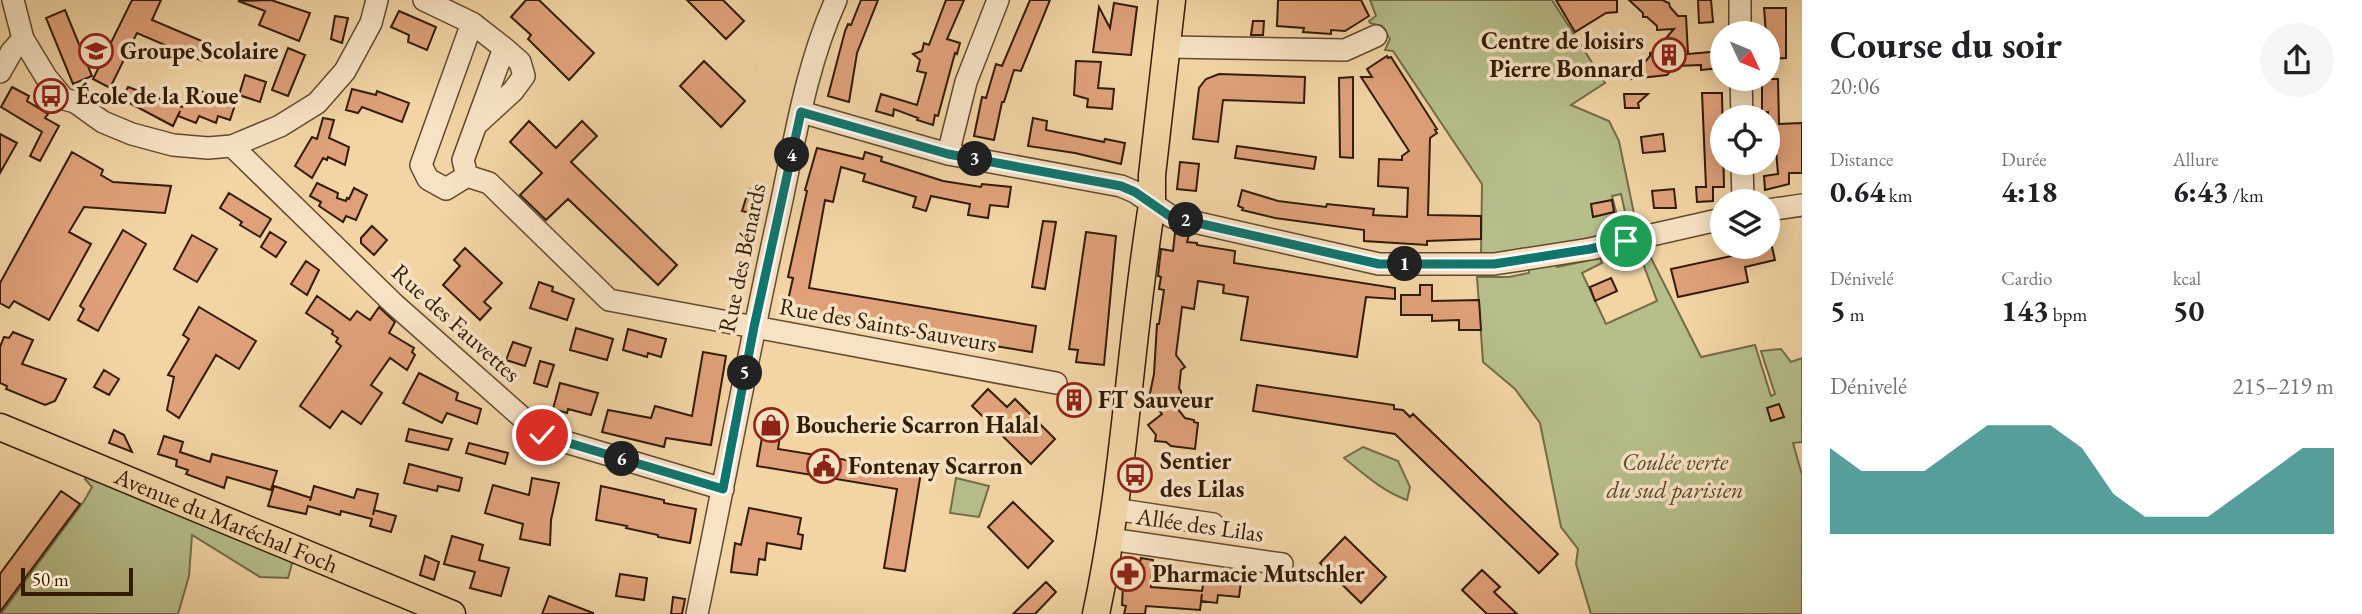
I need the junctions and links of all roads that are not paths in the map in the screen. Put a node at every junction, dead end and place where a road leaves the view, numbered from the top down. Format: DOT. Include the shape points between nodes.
graph roads {
  1 [pos="13,0"];
  2 [pos="377,0"];
  3 [pos="424,0"];
  4 [pos="835,0"];
  5 [pos="998,0"];
  6 [pos="1172,0"];
  7 [pos="1740,0"];
  8 [pos="1740,21"];
  9 [pos="472,23"];
  10 [pos="14,30"];
  11 [pos="1376,36"];
  12 [pos="1168,47"];
  13 [pos="0,72"];
  14 [pos="801,112"];
  15 [pos="232,146"];
  16 [pos="948,154"];
  17 [pos="467,176"];
  18 [pos="1152,205"];
  19 [pos="1802,205"];
  20 [pos="1780,208"];
  21 [pos="1710,222"];
  22 [pos="754,327"];
  23 [pos="1056,383"];
  24 [pos="0,426"];
  25 [pos="723,489"];
  26 [pos="1114,509"];
  27 [pos="1213,524"];
  28 [pos="1110,539"];
  29 [pos="1282,564"];
  30 [pos="452,614"];
  31 [pos="697,614"];
  32 [pos="1096,614"];
  1 -- 10 [label="street"];
  2 -- 15 [label="street" via="371,23 345,71 317,103 280,126"];
  3 -- 9 [label="street"];
  4 -- 14 [label="street, Rue des Bénards" via="821,32"];
  5 -- 16 [label="street" via="966,82"];
  6 -- 12 [label="main road"];
  7 -- 8 [label="street"];
  9 -- 17 [label="street" via="504,48 463,160"];
  9 -- 17 [label="street" via="421,165 428,179 446,189"];
  10 -- 13 [label="street" via="12,51"];
  10 -- 15 [label="street" via="64,99 103,122 173,145"];
  11 -- 12 [label="street" via="1345,50"];
  12 -- 18 [label="main road"];
  14 -- 16 [label="street"];
  14 -- 22 [label="street, Rue des Bénards"];
  15 -- 25 [label="street, Rue des Fauvettes" via="394,304 542,435"];
  16 -- 18 [label="street" via="1121,186"];
  17 -- 22 [label="street, Rue des Saints-Sauveurs" via="489,183 609,299"];
  18 -- 21 [label="street" via="1171,217 1379,264 1494,264 1590,249"];
  18 -- 26 [label="main road"];
  19 -- 20 [label="street"];
  22 -- 23 [label="street, Rue des Saints-Sauveurs"];
  22 -- 25 [label="street, Rue des Bénards"];
  24 -- 30 [label="main road, Avenue du Maréchal Foch"];
  25 -- 31 [label="street, Rue des Bénards"];
  26 -- 27 [label="street"];
  26 -- 28 [label="main road"];
  28 -- 29 [label="street, Allée des Lilas"];
  28 -- 32 [label="main road"];
}
